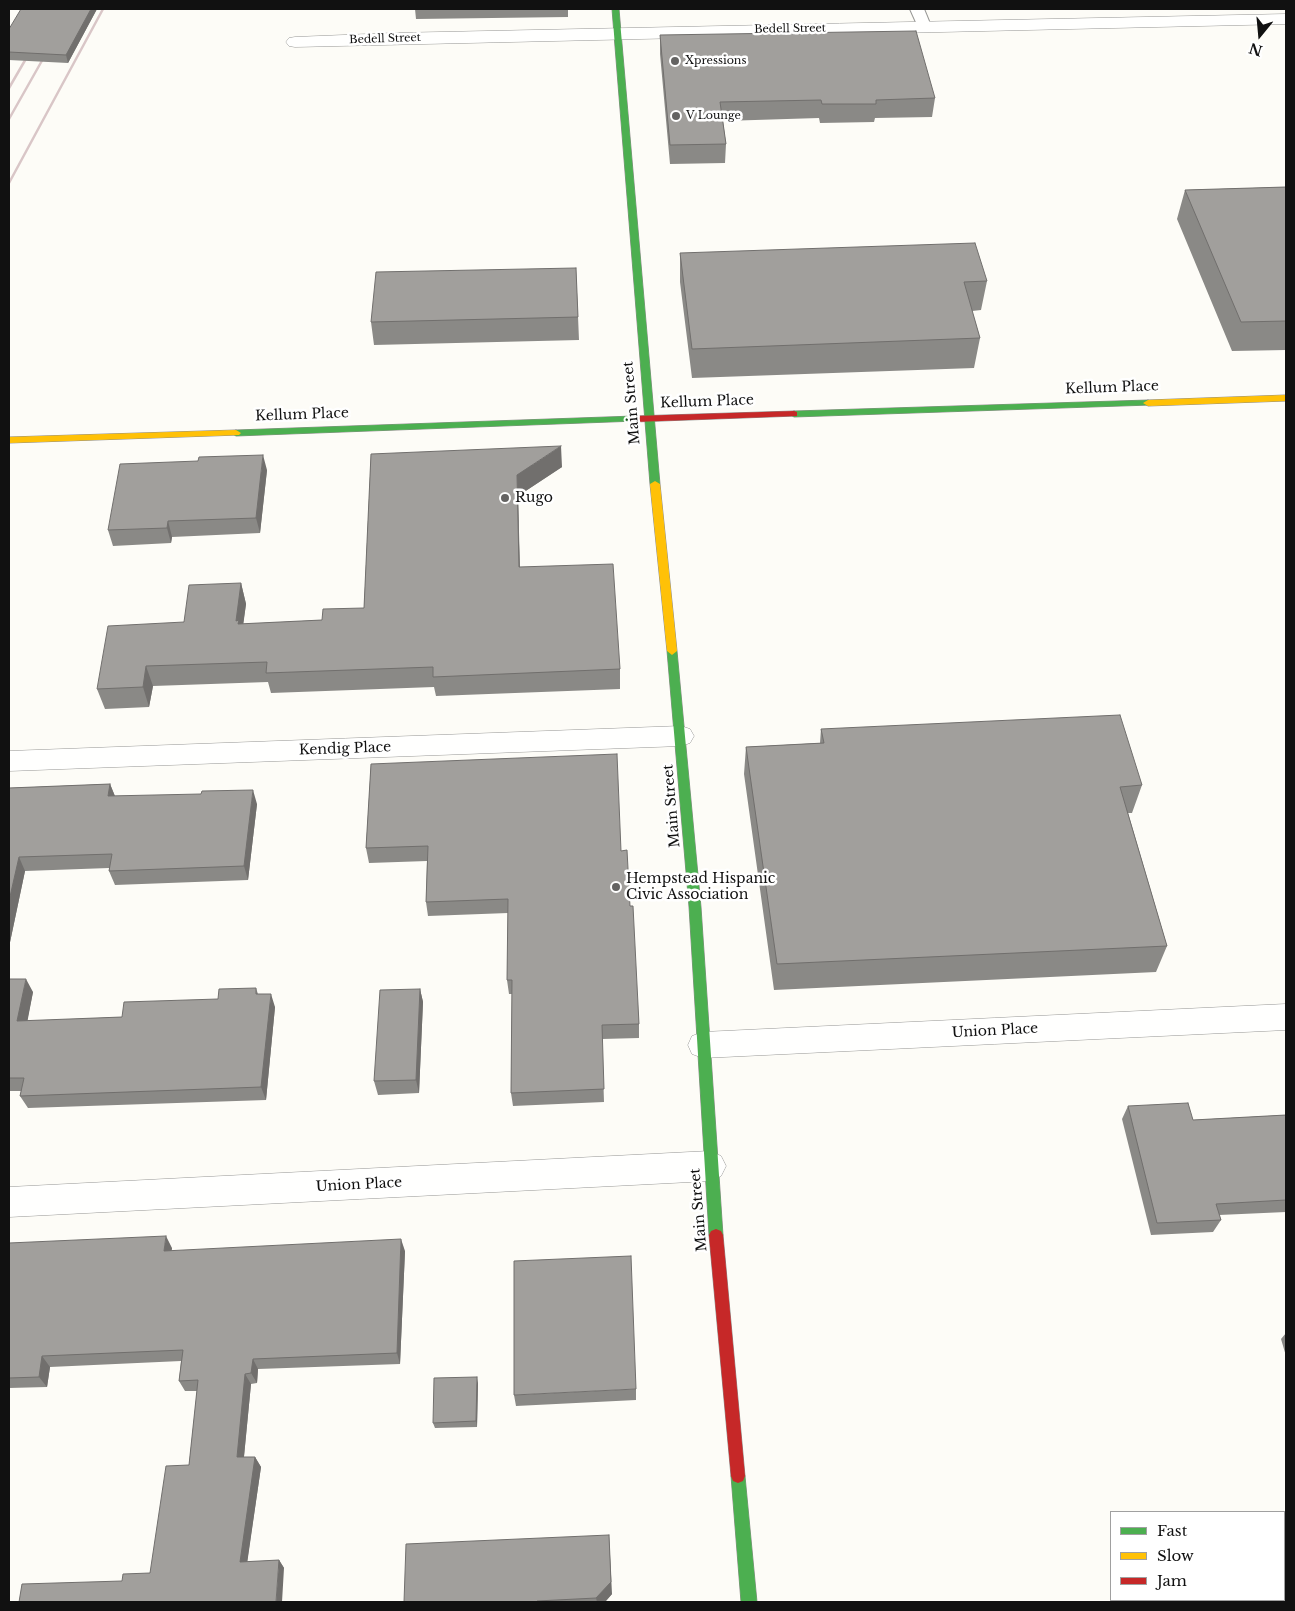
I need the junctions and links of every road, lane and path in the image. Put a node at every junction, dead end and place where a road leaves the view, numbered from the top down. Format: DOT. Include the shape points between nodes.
graph roads {
  1 [pos="615,9"];
  2 [pos="917,9"];
  3 [pos="1286,19"];
  4 [pos="924,26"];
  5 [pos="616,33"];
  6 [pos="295,42"];
  7 [pos="1286,398"];
  8 [pos="648,418"];
  9 [pos="9,440"];
  10 [pos="681,736"];
  11 [pos="9,761"];
  12 [pos="1286,1017"];
  13 [pos="703,1045"];
  14 [pos="710,1166"];
  15 [pos="9,1202"];
  16 [pos="749,1602"];
  1 -- 5 [label="street, Main Street"];
  2 -- 4 [label="lane"];
  3 -- 4 [label="street, Bedell Street"];
  4 -- 5 [label="street, Bedell Street"];
  5 -- 6 [label="street, Bedell Street"];
  5 -- 8 [label="street, Main Street"];
  7 -- 8 [label="street, Kellum Place"];
  8 -- 9 [label="street, Kellum Place"];
  8 -- 10 [label="street, Main Street"];
  10 -- 11 [label="street, Kendig Place"];
  10 -- 13 [label="street, Main Street"];
  12 -- 13 [label="street, Union Place"];
  13 -- 14 [label="street, Main Street"];
  14 -- 15 [label="street, Union Place"];
  14 -- 16 [label="street, Main Street"];
}
